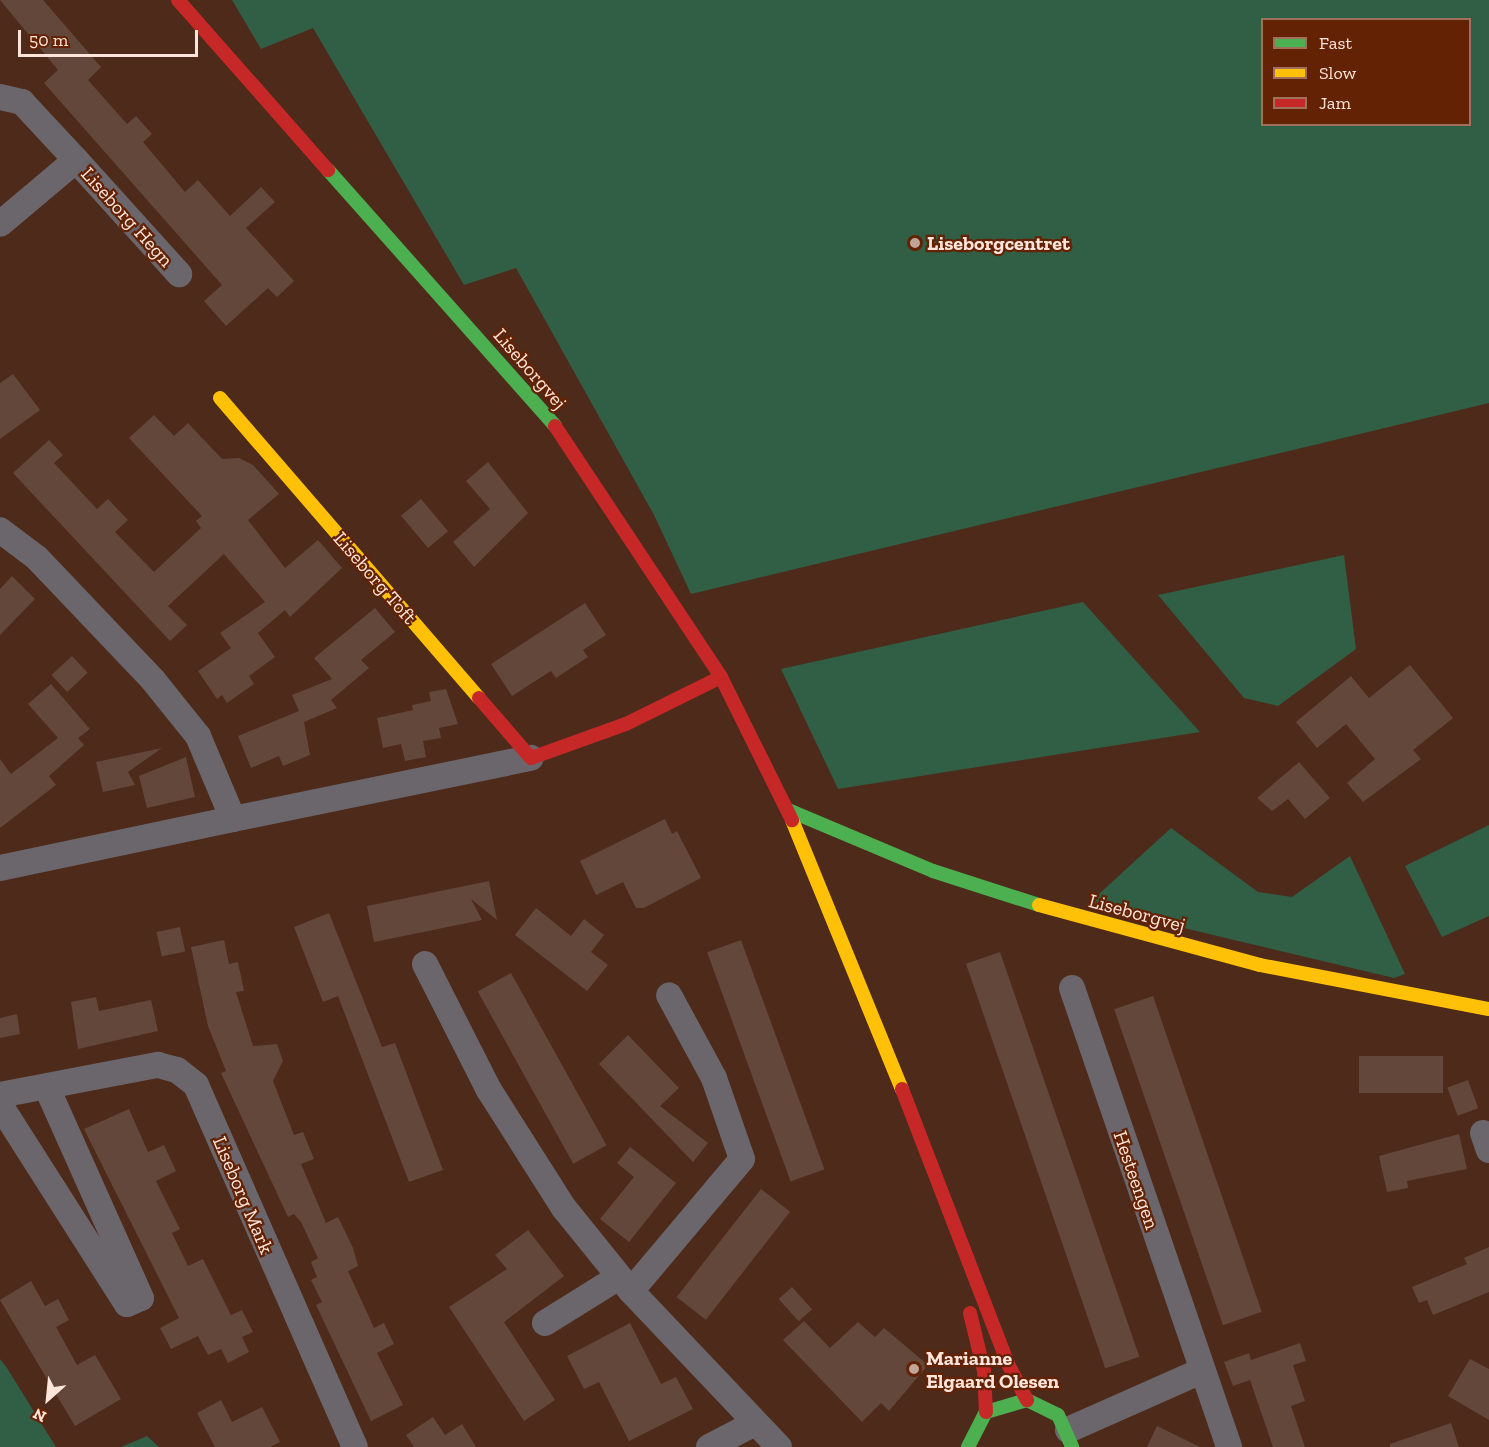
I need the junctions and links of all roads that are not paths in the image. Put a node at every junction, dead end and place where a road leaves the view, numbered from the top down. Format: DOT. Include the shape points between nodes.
graph roads {
  1 [pos="178,0"];
  2 [pos="0,96"];
  3 [pos="76,160"];
  4 [pos="0,224"];
  5 [pos="178,274"];
  6 [pos="220,398"];
  7 [pos="0,530"];
  8 [pos="721,677"];
  9 [pos="531,758"];
  10 [pos="788,810"];
  11 [pos="233,819"];
  12 [pos="0,868"];
  13 [pos="426,964"];
  14 [pos="1072,988"];
  15 [pos="669,995"];
  16 [pos="1489,1009"];
  17 [pos="48,1090"];
  18 [pos="0,1095"];
  19 [pos="0,1105"];
  20 [pos="945,1206"];
  21 [pos="625,1284"];
  22 [pos="545,1323"];
  23 [pos="1201,1371"];
  24 [pos="1027,1400"];
  25 [pos="986,1412"];
  26 [pos="755,1423"];
  27 [pos="1070,1438"];
  28 [pos="355,1447"];
  29 [pos="709,1447"];
  30 [pos="779,1447"];
  31 [pos="968,1447"];
  32 [pos="1229,1447"];
  1 -- 8 [label="street, Liseborgvej" via="567,440"];
  2 -- 3 [label="street, Liseborg Hegn" via="22,102"];
  3 -- 4 [label="street, Liseborg Hegn"];
  3 -- 5 [label="street, Liseborg Hegn"];
  6 -- 9 [label="street, Liseborg Toft"];
  7 -- 11 [label="street" via="37,558 161,690 198,736"];
  8 -- 9 [label="street" via="626,724"];
  8 -- 10 [label="street, Liseborgvej"];
  9 -- 11 [label="street"];
  10 -- 16 [label="street, Liseborgvej" via="933,871 1073,916 1260,965"];
  10 -- 20 [label="street, Liseborgvej" via="910,1107"];
  11 -- 12 [label="street"];
  13 -- 21 [label="street" via="489,1090 564,1208"];
  14 -- 23 [label="street, Hesteengen"];
  15 -- 21 [label="street" via="714,1078 742,1159"];
  17 -- 18 [label="street, Liseborg Mark"];
  17 -- 19 [label="street" via="141,1298 127,1304"];
  17 -- 28 [label="street, Liseborg Mark" via="158,1065 177,1070 196,1085"];
  20 -- 24 [label="street, Liseborgvej"];
  20 -- 25 [label="street, Liseborgvej" via="984,1371"];
  21 -- 22 [label="street"];
  21 -- 26 [label="street"];
  23 -- 27 [label="street"];
  23 -- 32 [label="street, Hesteengen"];
  24 -- 25 [label="street"];
  24 -- 27 [label="street" via="1051,1410"];
  25 -- 31 [label="street"];
  26 -- 29 [label="street"];
  26 -- 30 [label="street"];
}
